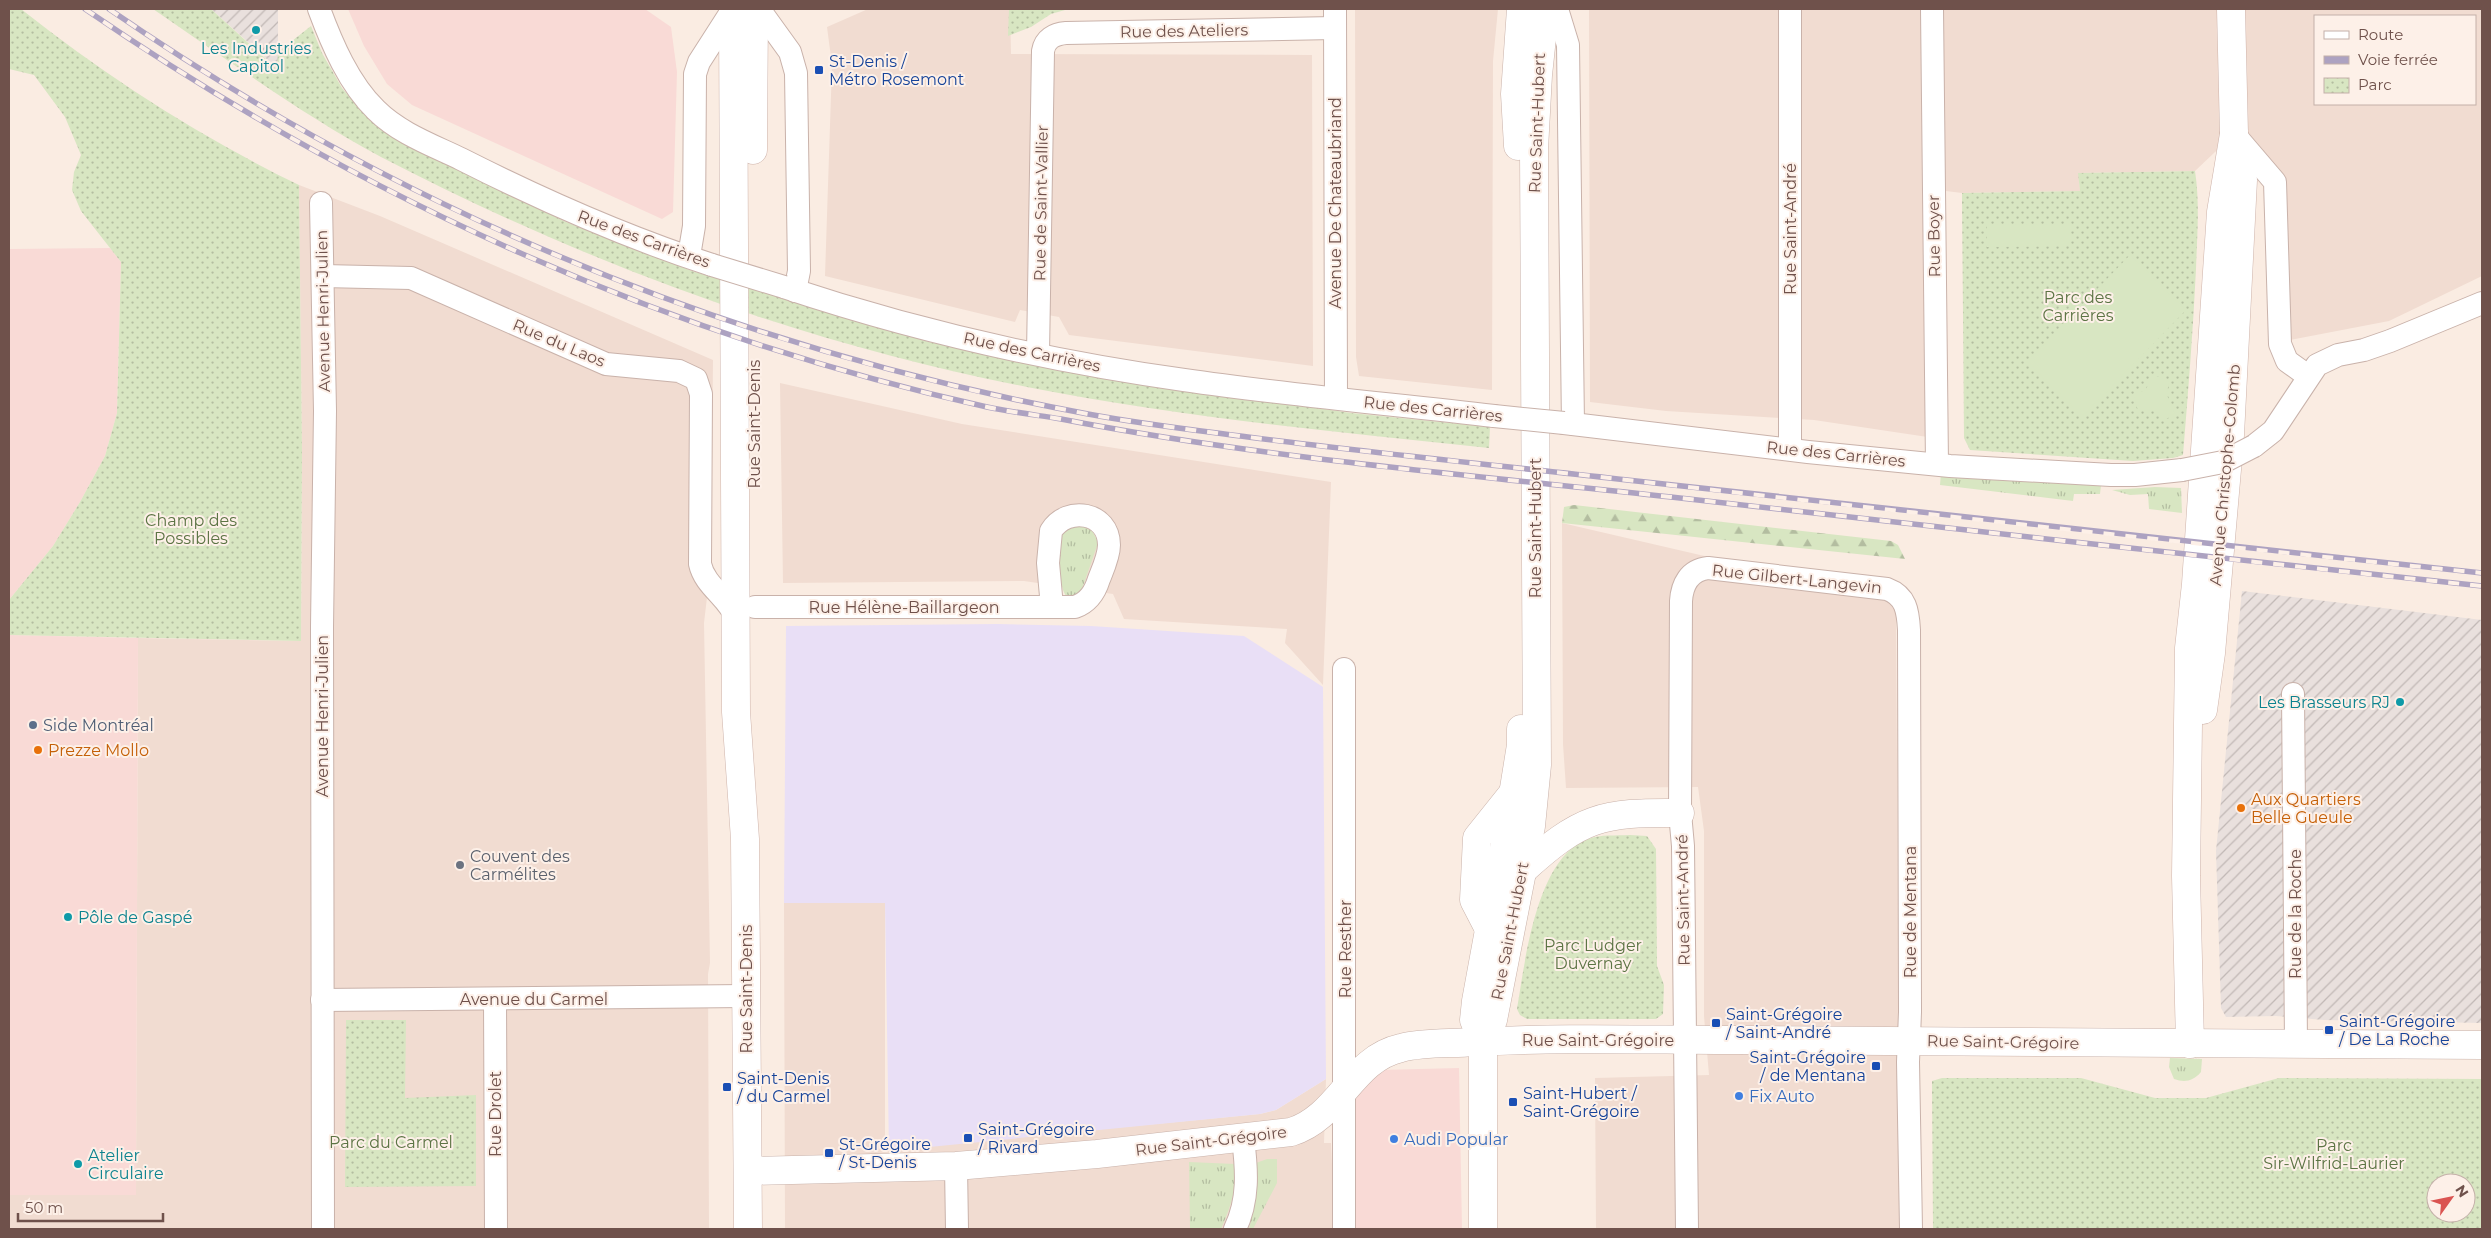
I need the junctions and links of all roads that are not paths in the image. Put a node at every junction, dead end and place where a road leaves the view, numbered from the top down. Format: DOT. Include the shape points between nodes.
graph roads {
  1 [pos="319,9"];
  2 [pos="733,9"];
  3 [pos="754,9"];
  4 [pos="759,9"];
  5 [pos="1521,9"];
  6 [pos="1545,9"];
  7 [pos="1556,9"];
  8 [pos="1790,9"];
  9 [pos="1932,9"];
  10 [pos="2231,9"];
  11 [pos="1334,18"];
  12 [pos="1043,51"];
  13 [pos="2234,134"];
  14 [pos="321,203"];
  15 [pos="689,256"];
  16 [pos="323,276"];
  17 [pos="789,289"];
  18 [pos="2482,303"];
  19 [pos="1038,354"];
  20 [pos="2308,376"];
  21 [pos="1336,398"];
  22 [pos="1569,424"];
  23 [pos="1790,449"];
  24 [pos="1937,464"];
  25 [pos="1692,575"];
  26 [pos="1901,597"];
  27 [pos="1052,607"];
  28 [pos="746,614"];
  29 [pos="1344,669"];
  30 [pos="2293,694"];
  31 [pos="1680,813"];
  32 [pos="1522,871"];
  33 [pos="746,996"];
  34 [pos="322,1000"];
  35 [pos="495,1000"];
  36 [pos="1684,1040"];
  37 [pos="1909,1041"];
  38 [pos="1483,1042"];
  39 [pos="2190,1044"];
  40 [pos="2296,1044"];
  41 [pos="2482,1045"];
  42 [pos="1343,1091"];
  43 [pos="1243,1139"];
  44 [pos="956,1166"];
  45 [pos="748,1171"];
  46 [pos="323,1229"];
  47 [pos="496,1229"];
  48 [pos="748,1229"];
  49 [pos="957,1229"];
  50 [pos="1235,1229"];
  51 [pos="1344,1229"];
  52 [pos="1483,1229"];
  53 [pos="1687,1229"];
  54 [pos="1911,1229"];
  1 -- 15 [label="street, Rue des Carrières" via="352,80 374,109 396,126 513,186 596,222"];
  2 -- 15 [label="street, Rue Saint-Denis" via="699,62 695,74 694,226"];
  2 -- 28 [label="street, Rue Saint-Denis"];
  3 -- 28 [label="street, Rue Saint-Denis"];
  4 -- 17 [label="street" via="790,52 796,73 799,271"];
  5 -- 38 [label="street, Rue Saint-Hubert" via="1515,94 1518,139 1521,745 1513,793 1477,838 1474,900 1489,929 1474,1020"];
  6 -- 32 [label="street, Rue Saint-Hubert" via="1534,149 1537,765 1531,826"];
  7 -- 22 [label="street, Rue Saint-Hubert" via="1568,45"];
  8 -- 23 [label="street, Rue Saint-André"];
  9 -- 24 [label="street, Rue Boyer"];
  10 -- 13 [label="street, Avenue Christophe-Colomb"];
  11 -- 12 [label="street, Rue des Ateliers" via="1066,33 1049,39"];
  11 -- 21 [label="street, Avenue De Chateaubriand"];
  12 -- 19 [label="street, Rue de Saint-Vallier"];
  13 -- 20 [label="street" via="2275,182 2280,344 2287,361"];
  13 -- 39 [label="street, Avenue Christophe-Colomb" via="2243,180 2230,435 2211,652 2188,815 2186,886"];
  14 -- 16 [label="street, Avenue Henri-Julien"];
  15 -- 17 [label="street, Rue des Carrières, bridge"];
  16 -- 28 [label="street, Rue du Laos" via="411,278 606,364 679,371 696,379 701,394 700,564 704,576"];
  16 -- 34 [label="street, Avenue Henri-Julien"];
  17 -- 19 [label="street, Rue des Carrières" via="904,322"];
  18 -- 20 [label="street, Rue des Carrières" via="2390,341 2338,355 2317,365"];
  19 -- 21 [label="street, Rue des Carrières" via="1181,380"];
  20 -- 24 [label="street, Rue des Carrières, bridge" via="2273,430 2254,446 2223,462 2135,475"];
  21 -- 22 [label="street, Rue des Carrières, bridge"];
  22 -- 23 [label="street, Rue des Carrières"];
  23 -- 24 [label="street, Rue des Carrières"];
  25 -- 26 [label="street, Rue Gilbert-Langevin" via="1708,568 1882,588"];
  25 -- 31 [label="street, Rue Saint-André" via="1684,585 1681,602"];
  26 -- 37 [label="street, Rue de Mentana" via="1909,622"];
  27 -- 28 [label="street, Rue Hélène-Baillargeon"];
  28 -- 33 [label="street, Rue Saint-Denis" via="755,712 745,839"];
  29 -- 42 [label="street, Rue Resther"];
  30 -- 40 [label="street, Rue de la Roche"];
  31 -- 32 [label="street" via="1622,815 1588,822 1562,836"];
  31 -- 36 [label="street, Rue Saint-André"];
  32 -- 38 [label="street, Rue Saint-Hubert" via="1493,1020"];
  33 -- 35 [label="street, Avenue du Carmel"];
  33 -- 45 [label="street, Rue Saint-Denis"];
  34 -- 35 [label="street, Avenue du Carmel"];
  34 -- 46 [label="street, Avenue Henri-Julien"];
  35 -- 47 [label="street, Rue Drolet"];
  36 -- 37 [label="street, Rue Saint-Grégoire"];
  36 -- 38 [label="street, Rue Saint-Grégoire"];
  36 -- 53 [label="street, Rue Saint-André"];
  37 -- 39 [label="street, Rue Saint-Grégoire"];
  37 -- 54 [label="street, Rue de Mentana"];
  38 -- 42 [label="street, Rue Saint-Grégoire" via="1421,1045 1393,1050 1367,1066"];
  38 -- 52 [label="street, Rue Saint-Hubert"];
  39 -- 40 [label="street, Rue Saint-Grégoire"];
  40 -- 41 [label="street, Rue Saint-Grégoire"];
  42 -- 43 [label="street, Rue Saint-Grégoire" via="1325,1114 1310,1126"];
  42 -- 51 [label="street, Rue Resther"];
  43 -- 44 [label="street, Rue Saint-Grégoire"];
  43 -- 50 [label="street" via="1246,1193"];
  44 -- 45 [label="street, Rue Saint-Grégoire"];
  44 -- 49 [label="street"];
  45 -- 48 [label="street, Rue Saint-Denis"];
}
